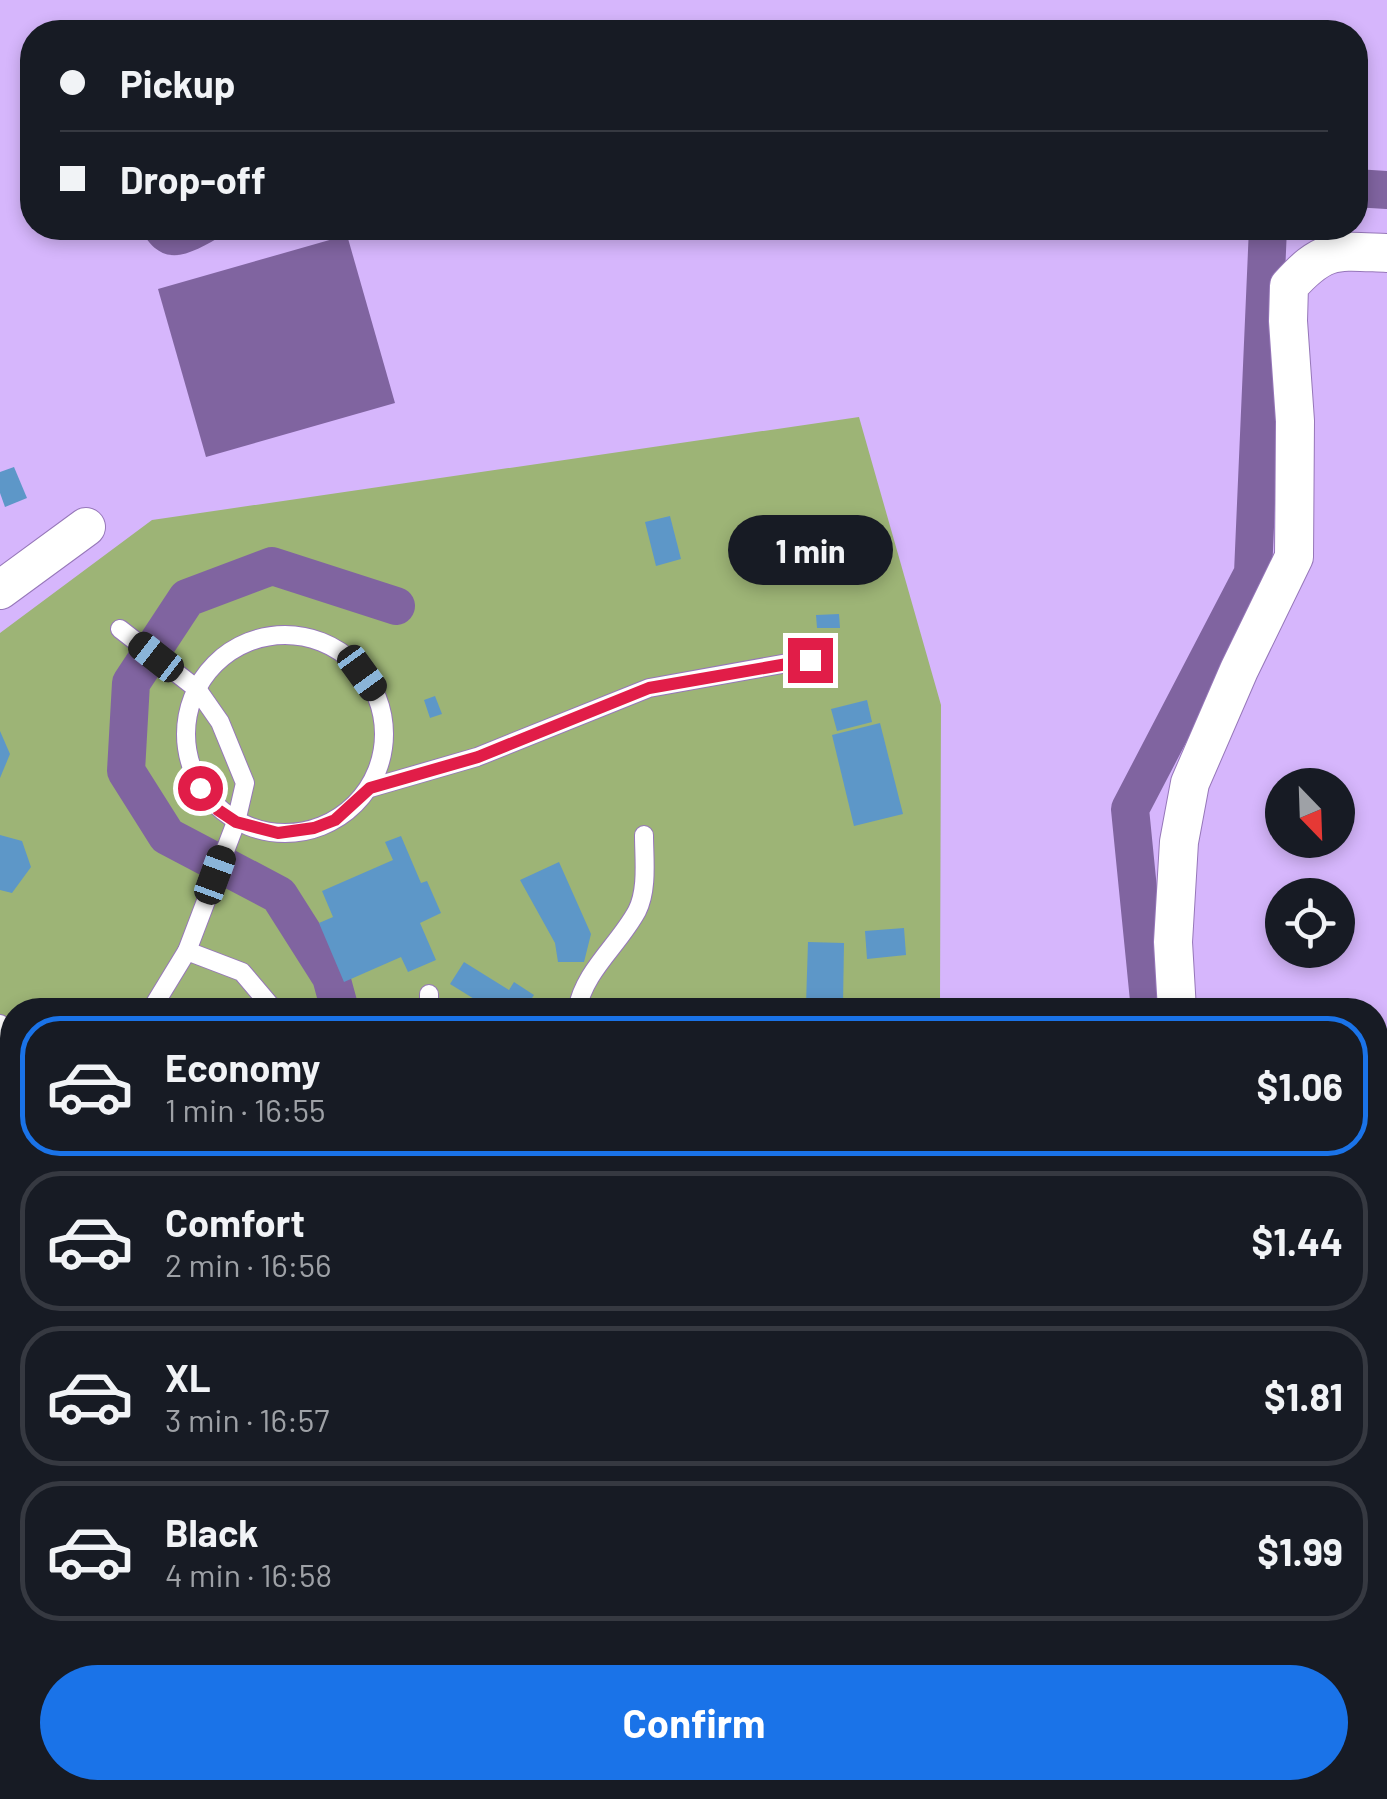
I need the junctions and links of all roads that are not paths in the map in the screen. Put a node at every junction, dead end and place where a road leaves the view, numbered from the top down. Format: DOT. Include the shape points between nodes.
graph roads {
  1 [pos="1387,253"];
  2 [pos="86,527"];
  3 [pos="0,590"];
  4 [pos="125,633"];
  5 [pos="810,660"];
  6 [pos="190,683"];
  7 [pos="370,788"];
  8 [pos="236,822"];
  9 [pos="644,834"];
  10 [pos="190,944"];
  11 [pos="157,998"];
  12 [pos="265,998"];
  13 [pos="578,998"];
  14 [pos="1176,998"];
  1 -- 14 [label="street" via="1338,252 1311,261 1289,286 1294,556 1190,783 1173,942"];
  2 -- 3 [label="street"];
  4 -- 6 [label="lane"];
  5 -- 7 [label="lane" via="649,688 478,757"];
  6 -- 7 [label="lane" via="228,651 258,638 287,635 337,652 379,696 385,725"];
  6 -- 8 [label="lane" via="220,722 246,782"];
  6 -- 8 [label="lane" via="185,753 200,788"];
  7 -- 8 [label="lane" via="335,820 314,828 278,833"];
  8 -- 10 [label="lane"];
  9 -- 13 [label="lane" via="644,890 637,911"];
  10 -- 11 [label="lane"];
  10 -- 12 [label="lane" via="242,972"];
}
